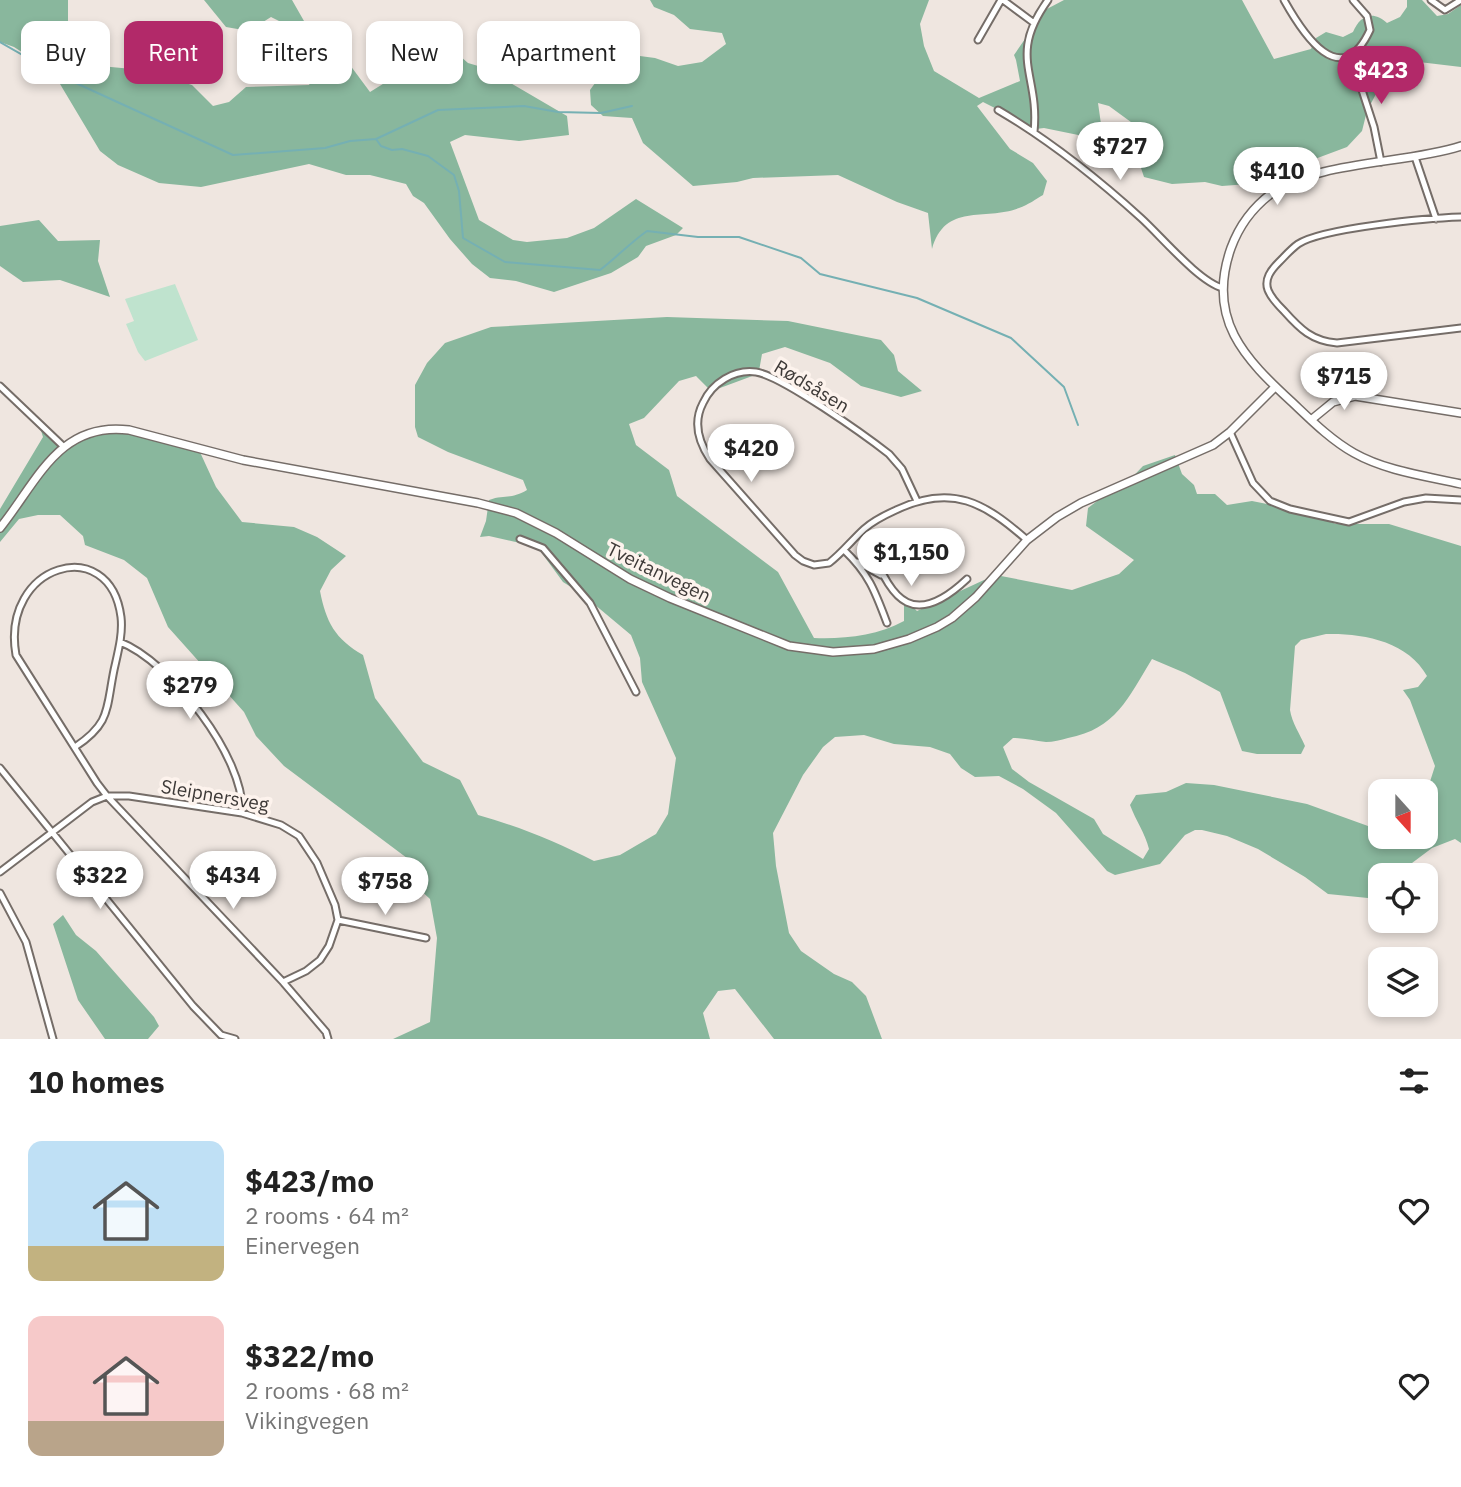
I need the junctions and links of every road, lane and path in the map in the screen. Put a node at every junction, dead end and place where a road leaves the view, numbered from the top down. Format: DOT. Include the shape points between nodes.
graph roads {
  1 [pos="1002,0"];
  2 [pos="1048,0"];
  3 [pos="1284,0"];
  4 [pos="1353,0"];
  5 [pos="1431,0"];
  6 [pos="1461,1"];
  7 [pos="1034,23"];
  8 [pos="978,40"];
  9 [pos="1351,56"];
  10 [pos="998,110"];
  11 [pos="1034,132"];
  12 [pos="1461,146"];
  13 [pos="1415,157"];
  14 [pos="1381,162"];
  15 [pos="1461,217"];
  16 [pos="1436,219"];
  17 [pos="1223,288"];
  18 [pos="1461,328"];
  19 [pos="0,386"];
  20 [pos="1275,387"];
  21 [pos="1461,413"];
  22 [pos="1311,420"];
  23 [pos="1230,432"];
  24 [pos="63,446"];
  25 [pos="1461,484"];
  26 [pos="1461,500"];
  27 [pos="916,501"];
  28 [pos="0,528"];
  29 [pos="520,539"];
  30 [pos="1027,540"];
  31 [pos="871,546"];
  32 [pos="844,550"];
  33 [pos="856,562"];
  34 [pos="881,575"];
  35 [pos="967,579"];
  36 [pos="29,581"];
  37 [pos="887,623"];
  38 [pos="7,631"];
  39 [pos="120,642"];
  40 [pos="636,692"];
  41 [pos="75,747"];
  42 [pos="0,768"];
  43 [pos="107,796"];
  44 [pos="242,813"];
  45 [pos="52,832"];
  46 [pos="0,872"];
  47 [pos="0,893"];
  48 [pos="338,920"];
  49 [pos="426,938"];
  50 [pos="283,982"];
  51 [pos="220,1037"];
  52 [pos="53,1039"];
  53 [pos="235,1039"];
  54 [pos="328,1039"];
  1 -- 7 [label="street"];
  1 -- 8 [label="street"];
  2 -- 7 [label="street"];
  3 -- 9 [label="street" via="1326,55 1337,59"];
  4 -- 9 [label="street" via="1367,16 1370,30"];
  5 -- 6 [label="street" via="1445,10"];
  7 -- 11 [label="street" via="1026,53"];
  9 -- 14 [label="street"];
  10 -- 11 [label="street"];
  11 -- 17 [label="street" via="1140,216 1205,279"];
  12 -- 13 [label="main road"];
  13 -- 14 [label="main road"];
  13 -- 16 [label="street"];
  14 -- 17 [label="main road" via="1307,176 1270,194 1237,234"];
  15 -- 16 [label="street"];
  16 -- 18 [label="street" via="1307,240 1273,267 1267,288 1300,328 1325,342"];
  17 -- 20 [label="main road" via="1225,314 1235,340"];
  19 -- 24 [label="street"];
  20 -- 22 [label="main road"];
  20 -- 23 [label="main road, Tveitanvegen"];
  21 -- 22 [label="main road" via="1355,396 1333,402"];
  22 -- 25 [label="main road" via="1365,459"];
  23 -- 26 [label="street" via="1253,483 1270,501 1290,509 1349,522 1404,502"];
  23 -- 30 [label="main road, Tveitanvegen" via="1204,450 1070,509"];
  24 -- 28 [label="main road, Tveitanvegen"];
  24 -- 30 [label="main road, Tveitanvegen" via="95,430 117,428 262,464 502,509 537,523 663,596 778,642 817,651 874,649 937,627 976,597"];
  27 -- 30 [label="street, Rødsåsen" via="942,497 981,505"];
  27 -- 32 [label="street, Rødsåsen" via="875,520"];
  27 -- 32 [label="street, Rødsåsen" via="902,469 889,454 777,380 744,372 715,385 705,397 698,420 700,440 710,458 803,561 829,563"];
  29 -- 40 [label="street" via="543,548 590,603"];
  31 -- 34 [label="street"];
  32 -- 33 [label="street"];
  33 -- 34 [label="street"];
  33 -- 37 [label="street" via="875,591"];
  34 -- 35 [label="street" via="901,599 923,605 943,600"];
  36 -- 39 [label="street" via="63,567 95,575 118,602"];
  38 -- 41 [label="street" via="16,655"];
  39 -- 41 [label="street" via="103,721 92,736"];
  39 -- 44 [label="street" via="155,664 201,714 242,791"];
  41 -- 43 [label="street"];
  42 -- 45 [label="street"];
  43 -- 44 [label="street, Sleipnersveg"];
  43 -- 45 [label="street"];
  43 -- 50 [label="street"];
  44 -- 48 [label="street, Sleipnersveg" via="299,836 317,863"];
  45 -- 46 [label="street"];
  45 -- 51 [label="street"];
  47 -- 52 [label="street" via="26,942"];
  48 -- 49 [label="street"];
  48 -- 50 [label="street" via="320,960"];
  50 -- 54 [label="street"];
  51 -- 53 [label="street"];
}
